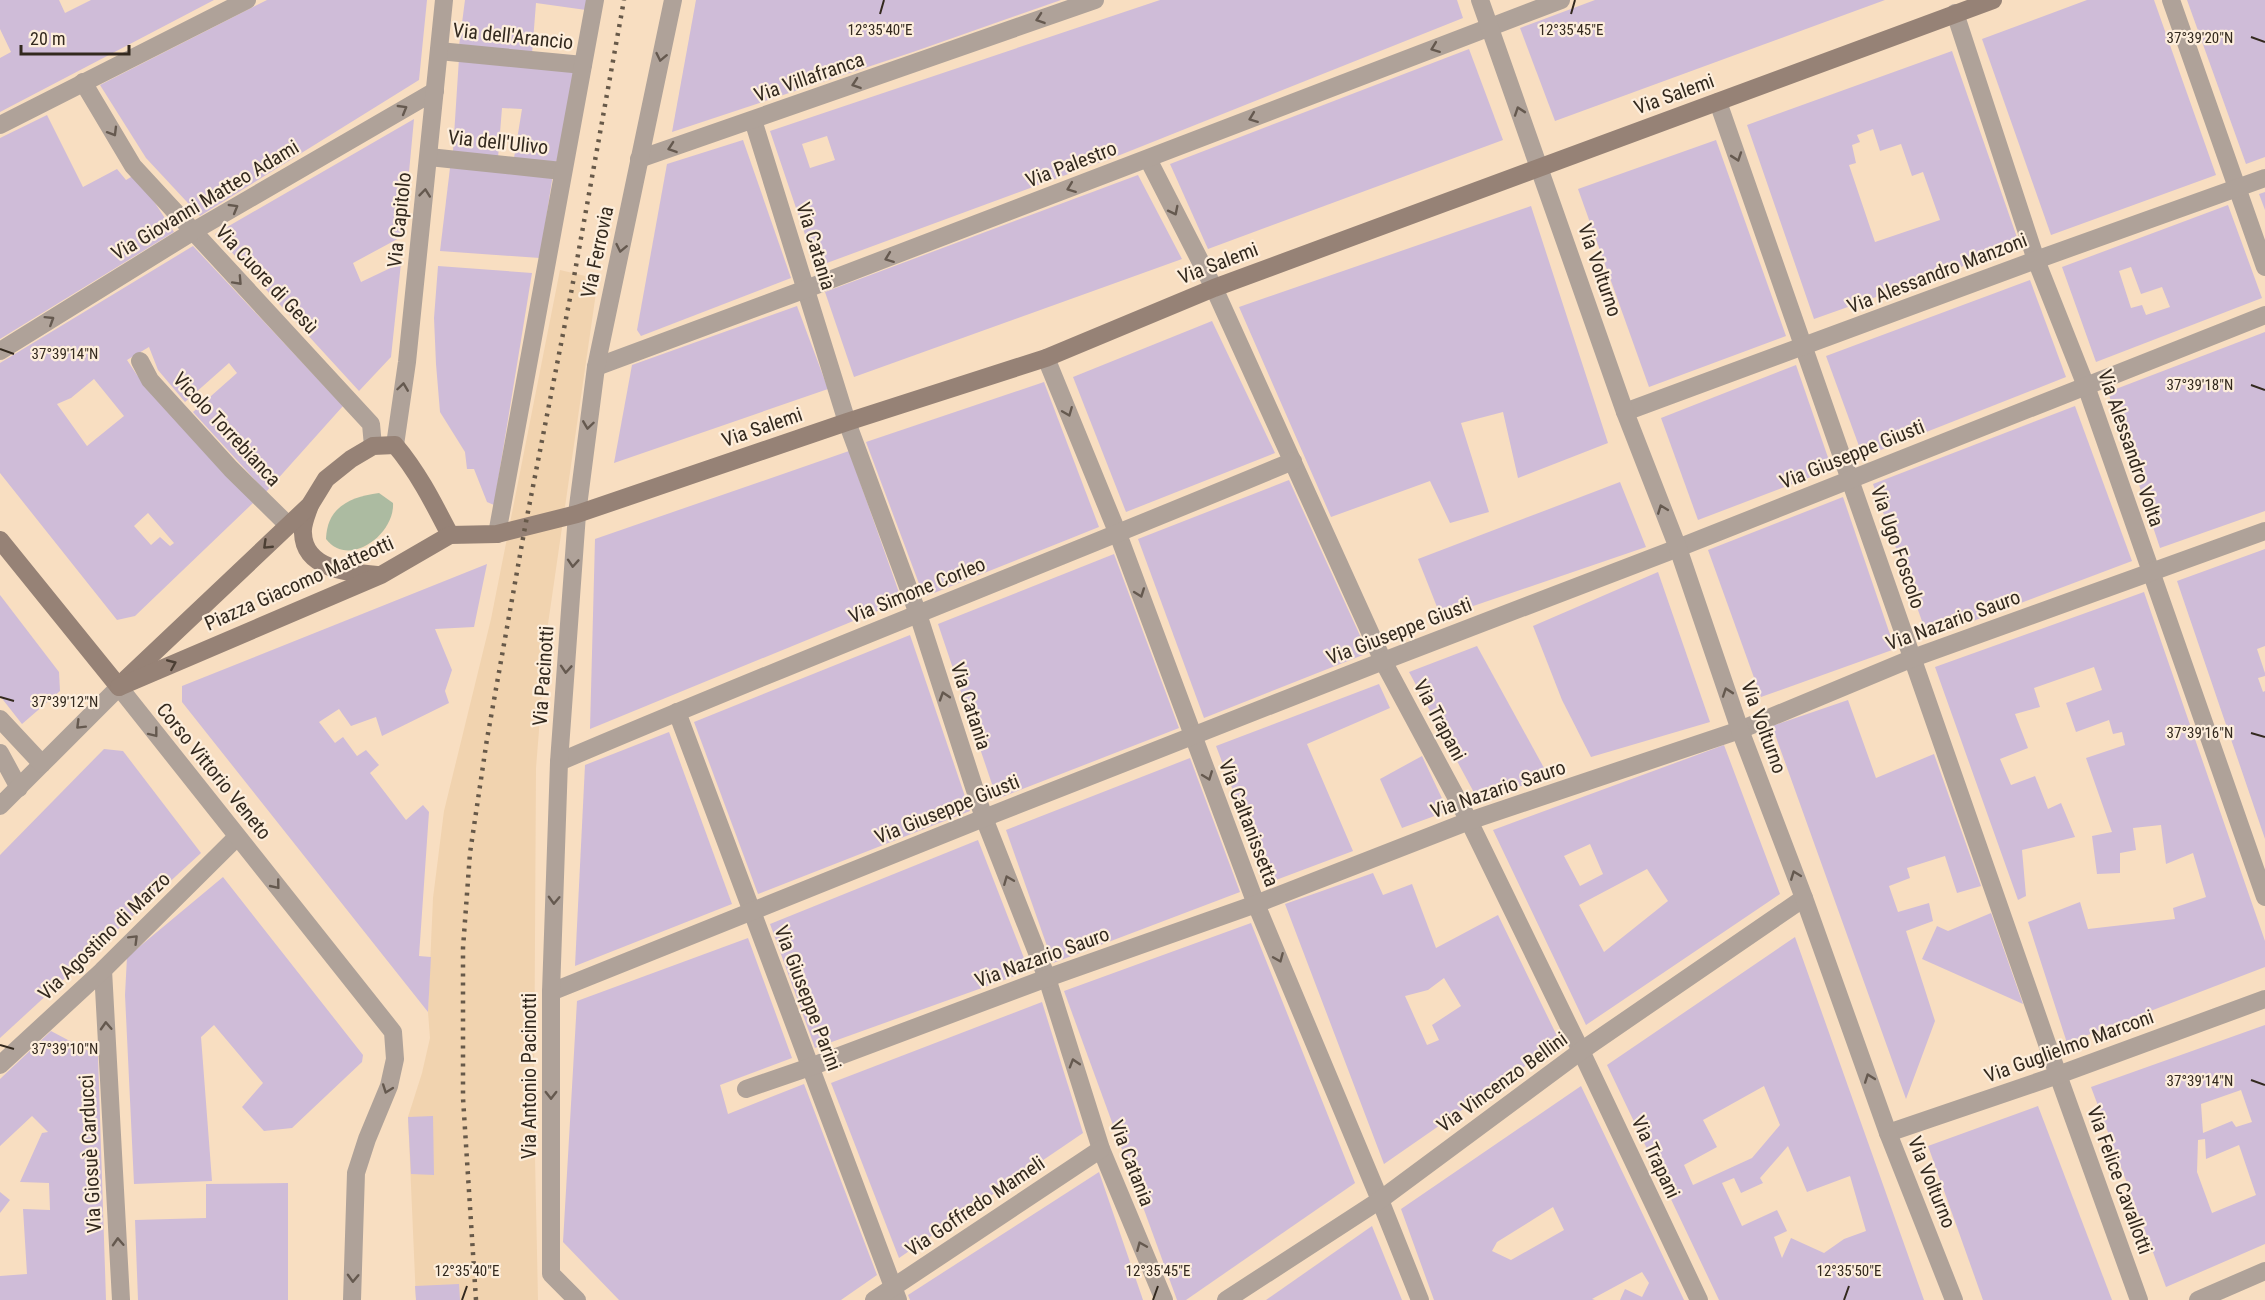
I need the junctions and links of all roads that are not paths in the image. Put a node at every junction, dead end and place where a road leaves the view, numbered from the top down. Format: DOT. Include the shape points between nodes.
graph roads {
  1 [pos="247,0"];
  2 [pos="444,0"];
  3 [pos="596,0"];
  4 [pos="673,0"];
  5 [pos="1095,0"];
  6 [pos="1480,0"];
  7 [pos="1560,0"];
  8 [pos="1993,0"];
  9 [pos="2171,0"];
  10 [pos="1955,13"];
  11 [pos="1490,26"];
  12 [pos="439,51"];
  13 [pos="583,65"];
  14 [pos="83,82"];
  15 [pos="435,90"];
  16 [pos="1718,102"];
  17 [pos="753,120"];
  18 [pos="0,125"];
  19 [pos="429,157"];
  20 [pos="639,159"];
  21 [pos="1148,159"];
  22 [pos="1540,166"];
  23 [pos="562,171"];
  24 [pos="2265,178"];
  25 [pos="2238,188"];
  26 [pos="192,232"];
  27 [pos="2036,260"];
  28 [pos="2265,267"];
  29 [pos="1214,288"];
  30 [pos="806,289"];
  31 [pos="2265,315"];
  32 [pos="1804,347"];
  33 [pos="0,351"];
  34 [pos="1046,358"];
  35 [pos="140,361"];
  36 [pos="596,367"];
  37 [pos="2086,386"];
  38 [pos="1625,412"];
  39 [pos="847,422"];
  40 [pos="395,445"];
  41 [pos="373,446"];
  42 [pos="1293,460"];
  43 [pos="1850,479"];
  44 [pos="310,506"];
  45 [pos="577,514"];
  46 [pos="288,525"];
  47 [pos="2265,531"];
  48 [pos="496,534"];
  49 [pos="1118,534"];
  50 [pos="450,536"];
  51 [pos="0,540"];
  52 [pos="1678,548"];
  53 [pos="2150,572"];
  54 [pos="381,575"];
  55 [pos="918,614"];
  56 [pos="1913,658"];
  57 [pos="1383,661"];
  58 [pos="118,687"];
  59 [pos="676,712"];
  60 [pos="0,720"];
  61 [pos="1740,730"];
  62 [pos="1193,737"];
  63 [pos="0,753"];
  64 [pos="559,762"];
  65 [pos="42,764"];
  66 [pos="19,788"];
  67 [pos="0,806"];
  68 [pos="984,818"];
  69 [pos="1469,821"];
  70 [pos="237,837"];
  71 [pos="556,842"];
  72 [pos="2265,897"];
  73 [pos="1804,898"];
  74 [pos="1256,904"];
  75 [pos="751,912"];
  76 [pos="103,970"];
  77 [pos="1047,978"];
  78 [pos="551,992"];
  79 [pos="2265,999"];
  80 [pos="1581,1051"];
  81 [pos="0,1065"];
  82 [pos="810,1067"];
  83 [pos="2058,1075"];
  84 [pos="746,1089"];
  85 [pos="1888,1133"];
  86 [pos="1101,1149"];
  87 [pos="1380,1200"];
  88 [pos="2265,1271"];
  89 [pos="895,1294"];
  90 [pos="121,1300"];
  91 [pos="352,1300"];
  92 [pos="577,1300"];
  93 [pos="874,1300"];
  94 [pos="1164,1300"];
  95 [pos="1226,1300"];
  96 [pos="1420,1300"];
  97 [pos="1699,1300"];
  98 [pos="1954,1300"];
  99 [pos="2139,1300"];
  100 [pos="2198,1300"];
  1 -- 14 [label="street"];
  2 -- 12 [label="street, Via Capitolo"];
  3 -- 13 [label="street"];
  4 -- 20 [label="street, Via Ferrovia, one-way"];
  5 -- 17 [label="street, Via Villafranca, one-way"];
  6 -- 11 [label="street, Via Volturno"];
  7 -- 11 [label="street, Via Palestro"];
  8 -- 10 [label="main road, Via Salemi"];
  9 -- 25 [label="street"];
  10 -- 16 [label="main road, Via Salemi"];
  10 -- 27 [label="street, Via Alessandro Volta"];
  11 -- 21 [label="street, Via Palestro, one-way"];
  22 -- 11 [label="street, Via Volturno, one-way"];
  12 -- 13 [label="street, Via dell'Arancio"];
  12 -- 15 [label="street, Via Capitolo"];
  13 -- 23 [label="street"];
  14 -- 18 [label="street"];
  14 -- 26 [label="street, Via Cuore di Gesù, one-way" via="133,166"];
  15 -- 19 [label="street, Via Capitolo"];
  26 -- 15 [label="street, Via Giovanni Matteo Adami, one-way"];
  16 -- 22 [label="main road, Via Salemi"];
  16 -- 32 [label="street, Via Ugo Foscolo, one-way"];
  17 -- 20 [label="street, Via Villafranca, one-way"];
  17 -- 30 [label="street, Via Catania"];
  19 -- 23 [label="street, Via dell'Ulivo"];
  40 -- 19 [label="street, Via Capitolo, one-way"];
  20 -- 36 [label="street, Via Ferrovia, one-way"];
  21 -- 29 [label="street, Via Trapani, one-way"];
  21 -- 30 [label="street, Via Palestro, one-way"];
  22 -- 29 [label="main road, Via Salemi"];
  22 -- 38 [label="street, Via Volturno"];
  23 -- 48 [label="street"];
  24 -- 25 [label="street, Via Alessandro Manzoni"];
  25 -- 27 [label="street, Via Alessandro Manzoni"];
  25 -- 28 [label="street"];
  33 -- 26 [label="street, Via Giovanni Matteo Adami, one-way"];
  26 -- 41 [label="street, Via Cuore di Gesù, one-way" via="371,424"];
  27 -- 32 [label="street, Via Alessandro Manzoni"];
  27 -- 37 [label="street, Via Alessandro Volta"];
  29 -- 34 [label="main road, Via Salemi"];
  29 -- 42 [label="street, Via Trapani"];
  30 -- 36 [label="street, Via Palestro"];
  30 -- 39 [label="street, Via Catania"];
  31 -- 37 [label="street, Via Giuseppe Giusti"];
  32 -- 38 [label="street, Via Alessandro Manzoni"];
  32 -- 43 [label="street, Via Ugo Foscolo"];
  34 -- 39 [label="main road, Via Salemi"];
  34 -- 49 [label="street, Via Caltanissetta, one-way"];
  35 -- 46 [label="street, Vicolo Torrebianca" via="157,388"];
  36 -- 45 [label="street, Via Ferrovia, one-way"];
  37 -- 43 [label="street, Via Giuseppe Giusti"];
  37 -- 53 [label="street, Via Alessandro Volta"];
  52 -- 38 [label="street, Via Volturno, one-way"];
  39 -- 45 [label="main road, Via Salemi"];
  39 -- 55 [label="street, Via Catania"];
  40 -- 41 [label="main road"];
  40 -- 50 [label="main road" via="407,459"];
  41 -- 44 [label="main road, Piazza Giacomo Matteotti" via="326,479"];
  42 -- 49 [label="street, Via Simone Corleo"];
  42 -- 57 [label="street, Via Trapani"];
  43 -- 52 [label="street, Via Giuseppe Giusti"];
  43 -- 56 [label="street, Via Ugo Foscolo"];
  44 -- 46 [label="main road, Piazza Giacomo Matteotti"];
  44 -- 54 [label="main road" via="302,532 306,549 320,563 336,570"];
  45 -- 48 [label="main road, Via Salemi"];
  45 -- 64 [label="street, Via Pacinotti, one-way"];
  46 -- 58 [label="main road, Piazza Giacomo Matteotti, one-way"];
  47 -- 53 [label="street, Via Nazario Sauro"];
  48 -- 50 [label="main road, Via Salemi"];
  49 -- 55 [label="street, Via Simone Corleo"];
  49 -- 62 [label="street, Via Caltanissetta, one-way"];
  50 -- 54 [label="main road, Piazza Giacomo Matteotti"];
  51 -- 58 [label="main road, Corso Vittorio Veneto"];
  52 -- 57 [label="street, Via Giuseppe Giusti"];
  61 -- 52 [label="street, Via Volturno, one-way"];
  53 -- 56 [label="street, Via Nazario Sauro"];
  53 -- 72 [label="street, Via Alessandro Volta"];
  58 -- 54 [label="main road, Piazza Giacomo Matteotti, one-way"];
  55 -- 59 [label="street, Via Simone Corleo"];
  68 -- 55 [label="street, Via Catania, one-way"];
  56 -- 61 [label="street, Via Nazario Sauro"];
  56 -- 83 [label="street, Via Ugo Foscolo"];
  57 -- 62 [label="street, Via Giuseppe Giusti"];
  57 -- 69 [label="street, Via Trapani"];
  58 -- 65 [label="street, one-way"];
  58 -- 70 [label="street, Corso Vittorio Veneto, one-way"];
  59 -- 64 [label="street, Via Simone Corleo"];
  59 -- 75 [label="street, Via Giuseppe Parini"];
  60 -- 65 [label="street"];
  61 -- 69 [label="street, Via Nazario Sauro"];
  73 -- 61 [label="street, Via Volturno, one-way"];
  62 -- 68 [label="street, Via Giuseppe Giusti"];
  62 -- 74 [label="street, Via Caltanissetta, one-way"];
  63 -- 66 [label="street"];
  64 -- 71 [label="street, Via Pacinotti"];
  65 -- 66 [label="street"];
  66 -- 67 [label="street"];
  68 -- 75 [label="street, Via Giuseppe Giusti"];
  77 -- 68 [label="street, Via Catania, one-way"];
  69 -- 74 [label="street, Via Nazario Sauro"];
  69 -- 80 [label="street, Via Trapani"];
  76 -- 70 [label="street, Via Agostino di Marzo, one-way"];
  70 -- 91 [label="street, Corso Vittorio Veneto, one-way" via="393,1032 395,1059 389,1086 356,1173"];
  71 -- 78 [label="street, Via Antonio Pacinotti, one-way"];
  73 -- 80 [label="street, Via Vincenzo Bellini"];
  85 -- 73 [label="street, Via Volturno, one-way"];
  74 -- 77 [label="street, Via Nazario Sauro"];
  74 -- 87 [label="street, Via Caltanissetta, one-way"];
  75 -- 78 [label="street, Via Giuseppe Giusti"];
  75 -- 82 [label="street, Via Giuseppe Parini"];
  76 -- 81 [label="street, Via Agostino di Marzo"];
  90 -- 76 [label="street, Via Giosuè Carducci, one-way"];
  77 -- 82 [label="street, Via Nazario Sauro"];
  86 -- 77 [label="street, Via Catania, one-way"];
  78 -- 92 [label="street, Via Antonio Pacinotti, one-way" via="551,1274"];
  79 -- 83 [label="street, Via Guglielmo Marconi"];
  80 -- 87 [label="street, Via Vincenzo Bellini"];
  80 -- 97 [label="street, Via Trapani"];
  82 -- 84 [label="street, Via Nazario Sauro"];
  82 -- 89 [label="street, Via Giuseppe Parini"];
  83 -- 85 [label="street, Via Guglielmo Marconi"];
  83 -- 99 [label="street, Via Felice Cavallotti"];
  85 -- 98 [label="street, Via Volturno"];
  86 -- 89 [label="street, Via Goffredo Mameli"];
  94 -- 86 [label="street, Via Catania, one-way"];
  87 -- 95 [label="street, Via Vincenzo Bellini"];
  87 -- 96 [label="street, Via Caltanissetta"];
  88 -- 100 [label="street"];
  89 -- 93 [label="street, Via Goffredo Mameli"];
}
